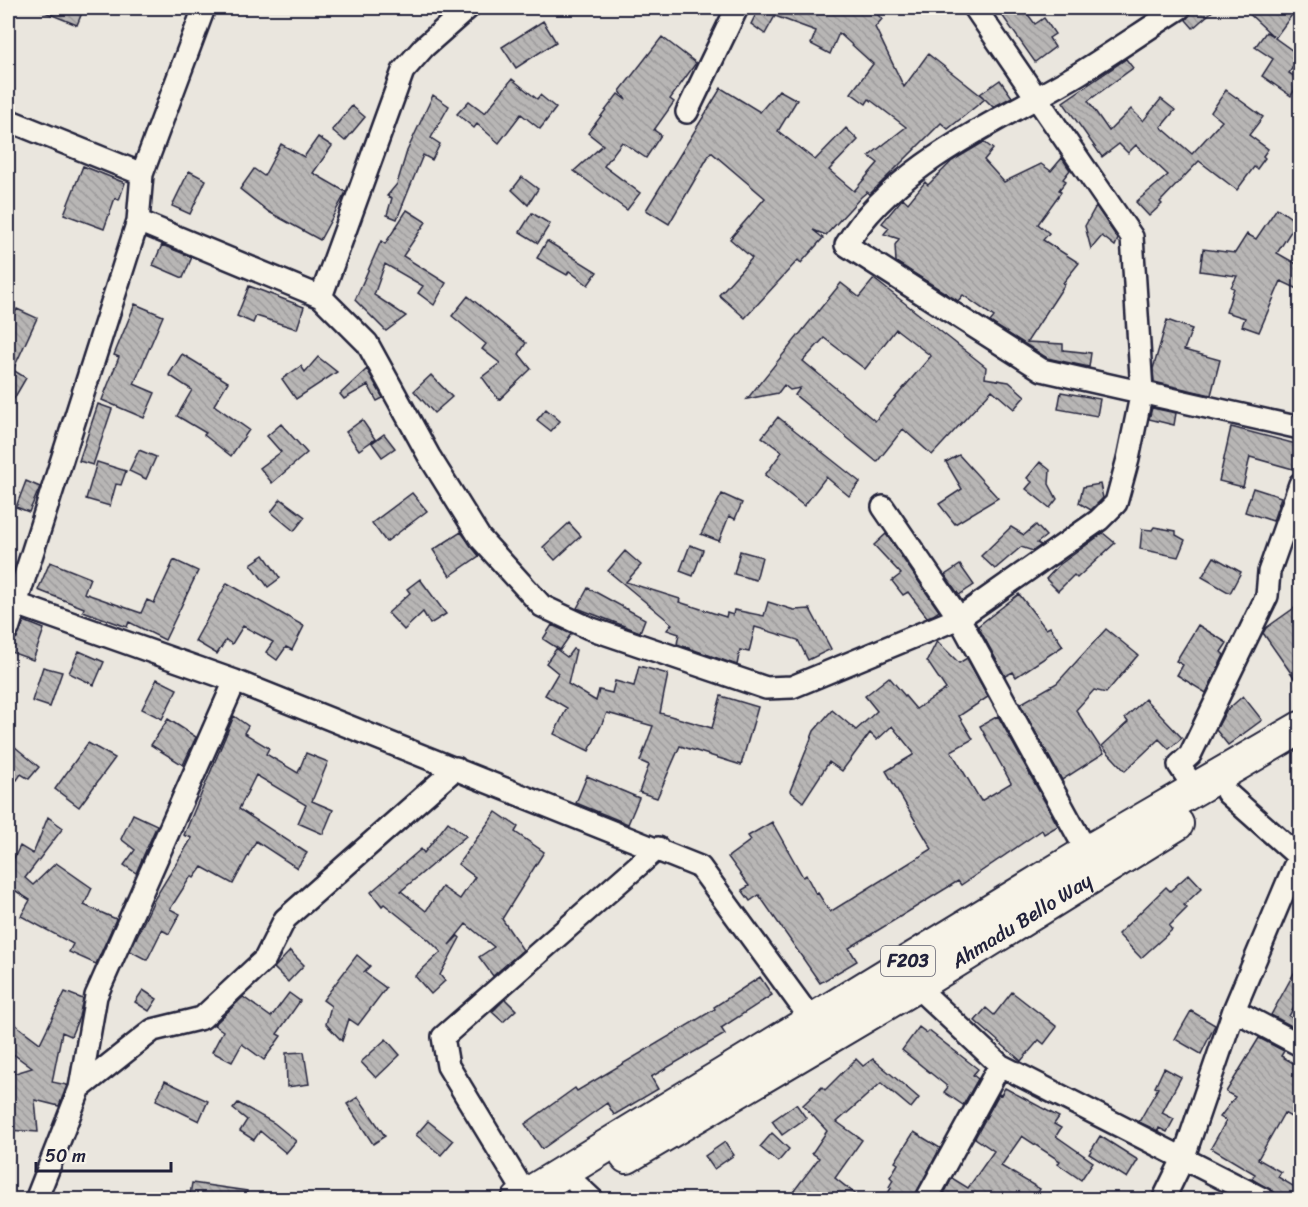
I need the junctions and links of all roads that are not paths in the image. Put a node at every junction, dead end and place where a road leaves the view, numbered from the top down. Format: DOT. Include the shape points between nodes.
graph roads {
  1 [pos="204,8"];
  2 [pos="468,8"];
  3 [pos="737,8"];
  4 [pos="975,8"];
  5 [pos="1180,8"];
  6 [pos="1037,97"];
  7 [pos="687,112"];
  8 [pos="8,120"];
  9 [pos="142,174"];
  10 [pos="138,221"];
  11 [pos="321,297"];
  12 [pos="1142,391"];
  13 [pos="1300,428"];
  14 [pos="1300,484"];
  15 [pos="883,507"];
  16 [pos="12,603"];
  17 [pos="959,618"];
  18 [pos="8,629"];
  19 [pos="235,681"];
  20 [pos="1300,728"];
  21 [pos="1300,750"];
  22 [pos="456,768"];
  23 [pos="1195,789"];
  24 [pos="1227,793"];
  25 [pos="658,848"];
  26 [pos="1087,852"];
  27 [pos="1300,860"];
  28 [pos="916,986"];
  29 [pos="1234,1010"];
  30 [pos="811,1019"];
  31 [pos="1300,1045"];
  32 [pos="1000,1065"];
  33 [pos="80,1088"];
  34 [pos="1183,1159"];
  35 [pos="576,1195"];
  36 [pos="522,1197"];
  37 [pos="36,1200"];
  38 [pos="926,1200"];
  39 [pos="1163,1200"];
  40 [pos="1265,1200"];
  1 -- 9 [label="street"];
  2 -- 11 [label="street" via="424,47 404,71"];
  3 -- 7 [label="street"];
  4 -- 6 [label="street"];
  5 -- 6 [label="street"];
  6 -- 12 [label="street" via="1132,237"];
  6 -- 12 [label="street" via="928,161 868,214 846,244 1042,370"];
  8 -- 9 [label="street"];
  9 -- 10 [label="street"];
  10 -- 11 [label="street"];
  10 -- 16 [label="street"];
  11 -- 17 [label="street" via="367,343 429,456 480,538 542,606 589,628 766,688 792,687"];
  12 -- 13 [label="street"];
  12 -- 17 [label="street" via="1116,503 1099,520"];
  14 -- 23 [label="street" via="1269,572 1267,596 1190,755 1179,765"];
  15 -- 17 [label="street"];
  16 -- 18 [label="street"];
  16 -- 19 [label="street"];
  17 -- 26 [label="street"];
  19 -- 22 [label="street"];
  19 -- 33 [label="street" via="96,996"];
  20 -- 23 [label="main road, F203"];
  21 -- 24 [label="main road, Ahmadu Bello Way / F203"];
  22 -- 25 [label="street"];
  22 -- 33 [label="street" via="285,919 266,959 202,1018 153,1030"];
  23 -- 26 [label="main road, F203"];
  24 -- 27 [label="street"];
  24 -- 28 [label="main road, Ahmadu Bello Way / F203"];
  25 -- 30 [label="street" via="700,867"];
  25 -- 36 [label="street" via="443,1037 448,1066"];
  26 -- 30 [label="main road, F203"];
  27 -- 29 [label="street"];
  28 -- 32 [label="street"];
  28 -- 35 [label="main road, Ahmadu Bello Way / F203"];
  29 -- 31 [label="street"];
  29 -- 34 [label="street"];
  30 -- 36 [label="main road, F203"];
  32 -- 34 [label="street"];
  32 -- 38 [label="street"];
  33 -- 37 [label="street"];
  34 -- 39 [label="street"];
  34 -- 40 [label="street"];
}
